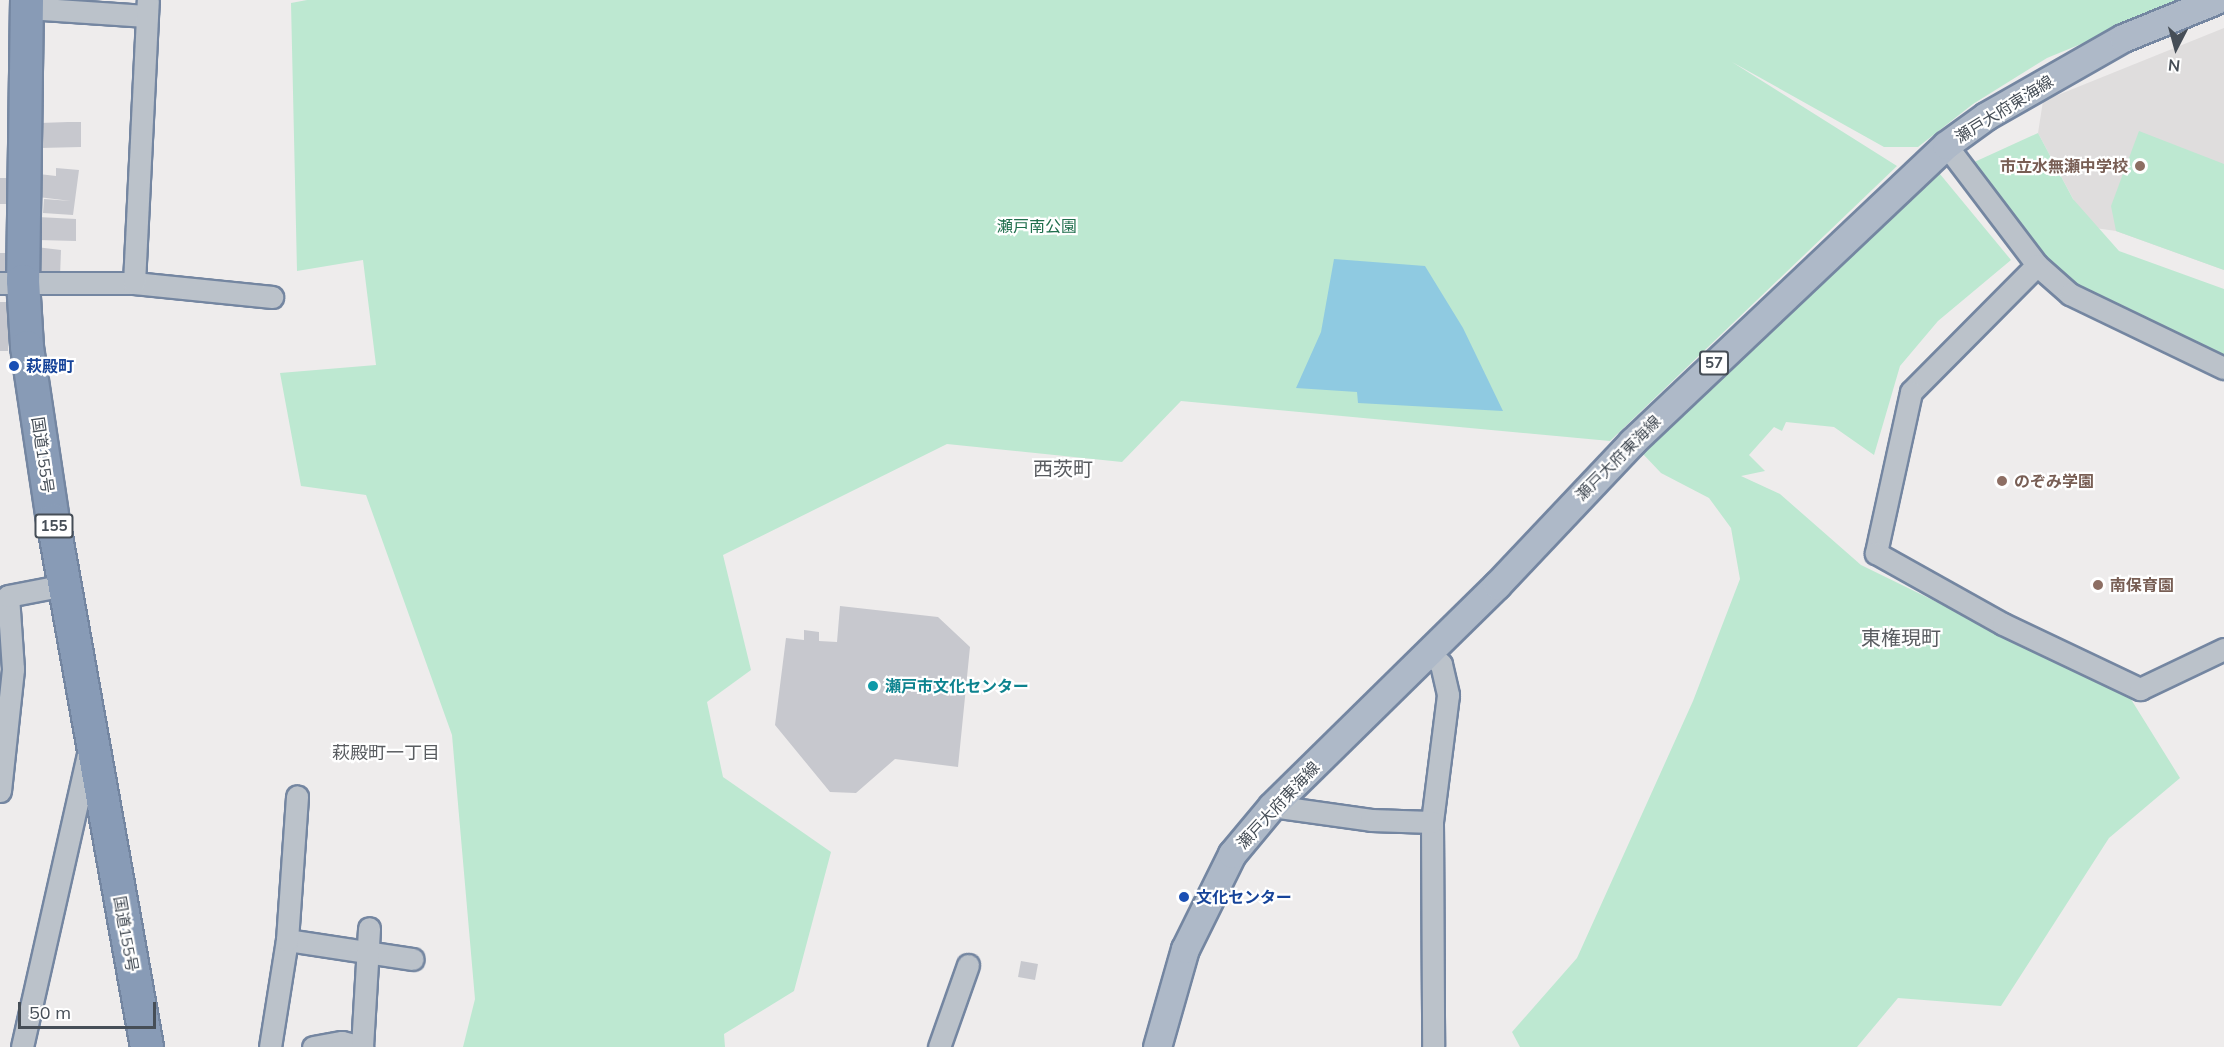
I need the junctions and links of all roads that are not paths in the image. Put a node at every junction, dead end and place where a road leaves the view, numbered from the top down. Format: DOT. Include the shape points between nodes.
graph roads {
  1 [pos="2216,0"];
  2 [pos="27,4"];
  3 [pos="148,8"];
  4 [pos="1946,145"];
  5 [pos="2037,265"];
  6 [pos="11,282"];
  7 [pos="134,283"];
  8 [pos="272,297"];
  9 [pos="2224,368"];
  10 [pos="65,585"];
  11 [pos="4,597"];
  12 [pos="2224,650"];
  13 [pos="1428,653"];
  14 [pos="92,737"];
  15 [pos="0,791"];
  16 [pos="297,796"];
  17 [pos="1272,807"];
  18 [pos="1432,822"];
  19 [pos="369,928"];
  20 [pos="287,940"];
  21 [pos="367,952"];
  22 [pos="413,958"];
  23 [pos="968,965"];
  24 [pos="22,1047"];
  25 [pos="147,1047"];
  26 [pos="270,1047"];
  27 [pos="313,1047"];
  28 [pos="362,1047"];
  29 [pos="939,1047"];
  30 [pos="1157,1047"];
  31 [pos="1433,1047"];
  1 -- 4 [label="main road, 瀬戸大府東海線 / 57" via="2123,38 1986,116"];
  2 -- 3 [label="street"];
  2 -- 6 [label="highway, 国道155号 / 155"];
  3 -- 7 [label="street"];
  4 -- 5 [label="street"];
  4 -- 13 [label="main road, 瀬戸大府東海線 / 57" via="1632,442"];
  5 -- 9 [label="street" via="2070,294"];
  5 -- 12 [label="street" via="1911,392 1876,553 2003,624 2140,689"];
  6 -- 7 [label="street"];
  6 -- 10 [label="highway, 国道155号 / 155" via="27,348"];
  7 -- 8 [label="street"];
  10 -- 11 [label="street"];
  10 -- 14 [label="highway, 国道155号 / 155"];
  11 -- 15 [label="street" via="13,669"];
  13 -- 17 [label="main road, 瀬戸大府東海線 / 57"];
  13 -- 18 [label="street" via="1440,664 1448,695"];
  14 -- 24 [label="street"];
  14 -- 25 [label="highway, 国道155号 / 155"];
  16 -- 20 [label="street"];
  17 -- 18 [label="street" via="1371,820"];
  17 -- 30 [label="main road, 瀬戸大府東海線 / 57" via="1232,854 1185,949"];
  18 -- 31 [label="street"];
  19 -- 21 [label="street"];
  20 -- 21 [label="street"];
  20 -- 26 [label="street"];
  21 -- 22 [label="street"];
  21 -- 28 [label="street"];
  23 -- 29 [label="street"];
  27 -- 28 [label="street" via="342,1042"];
}
